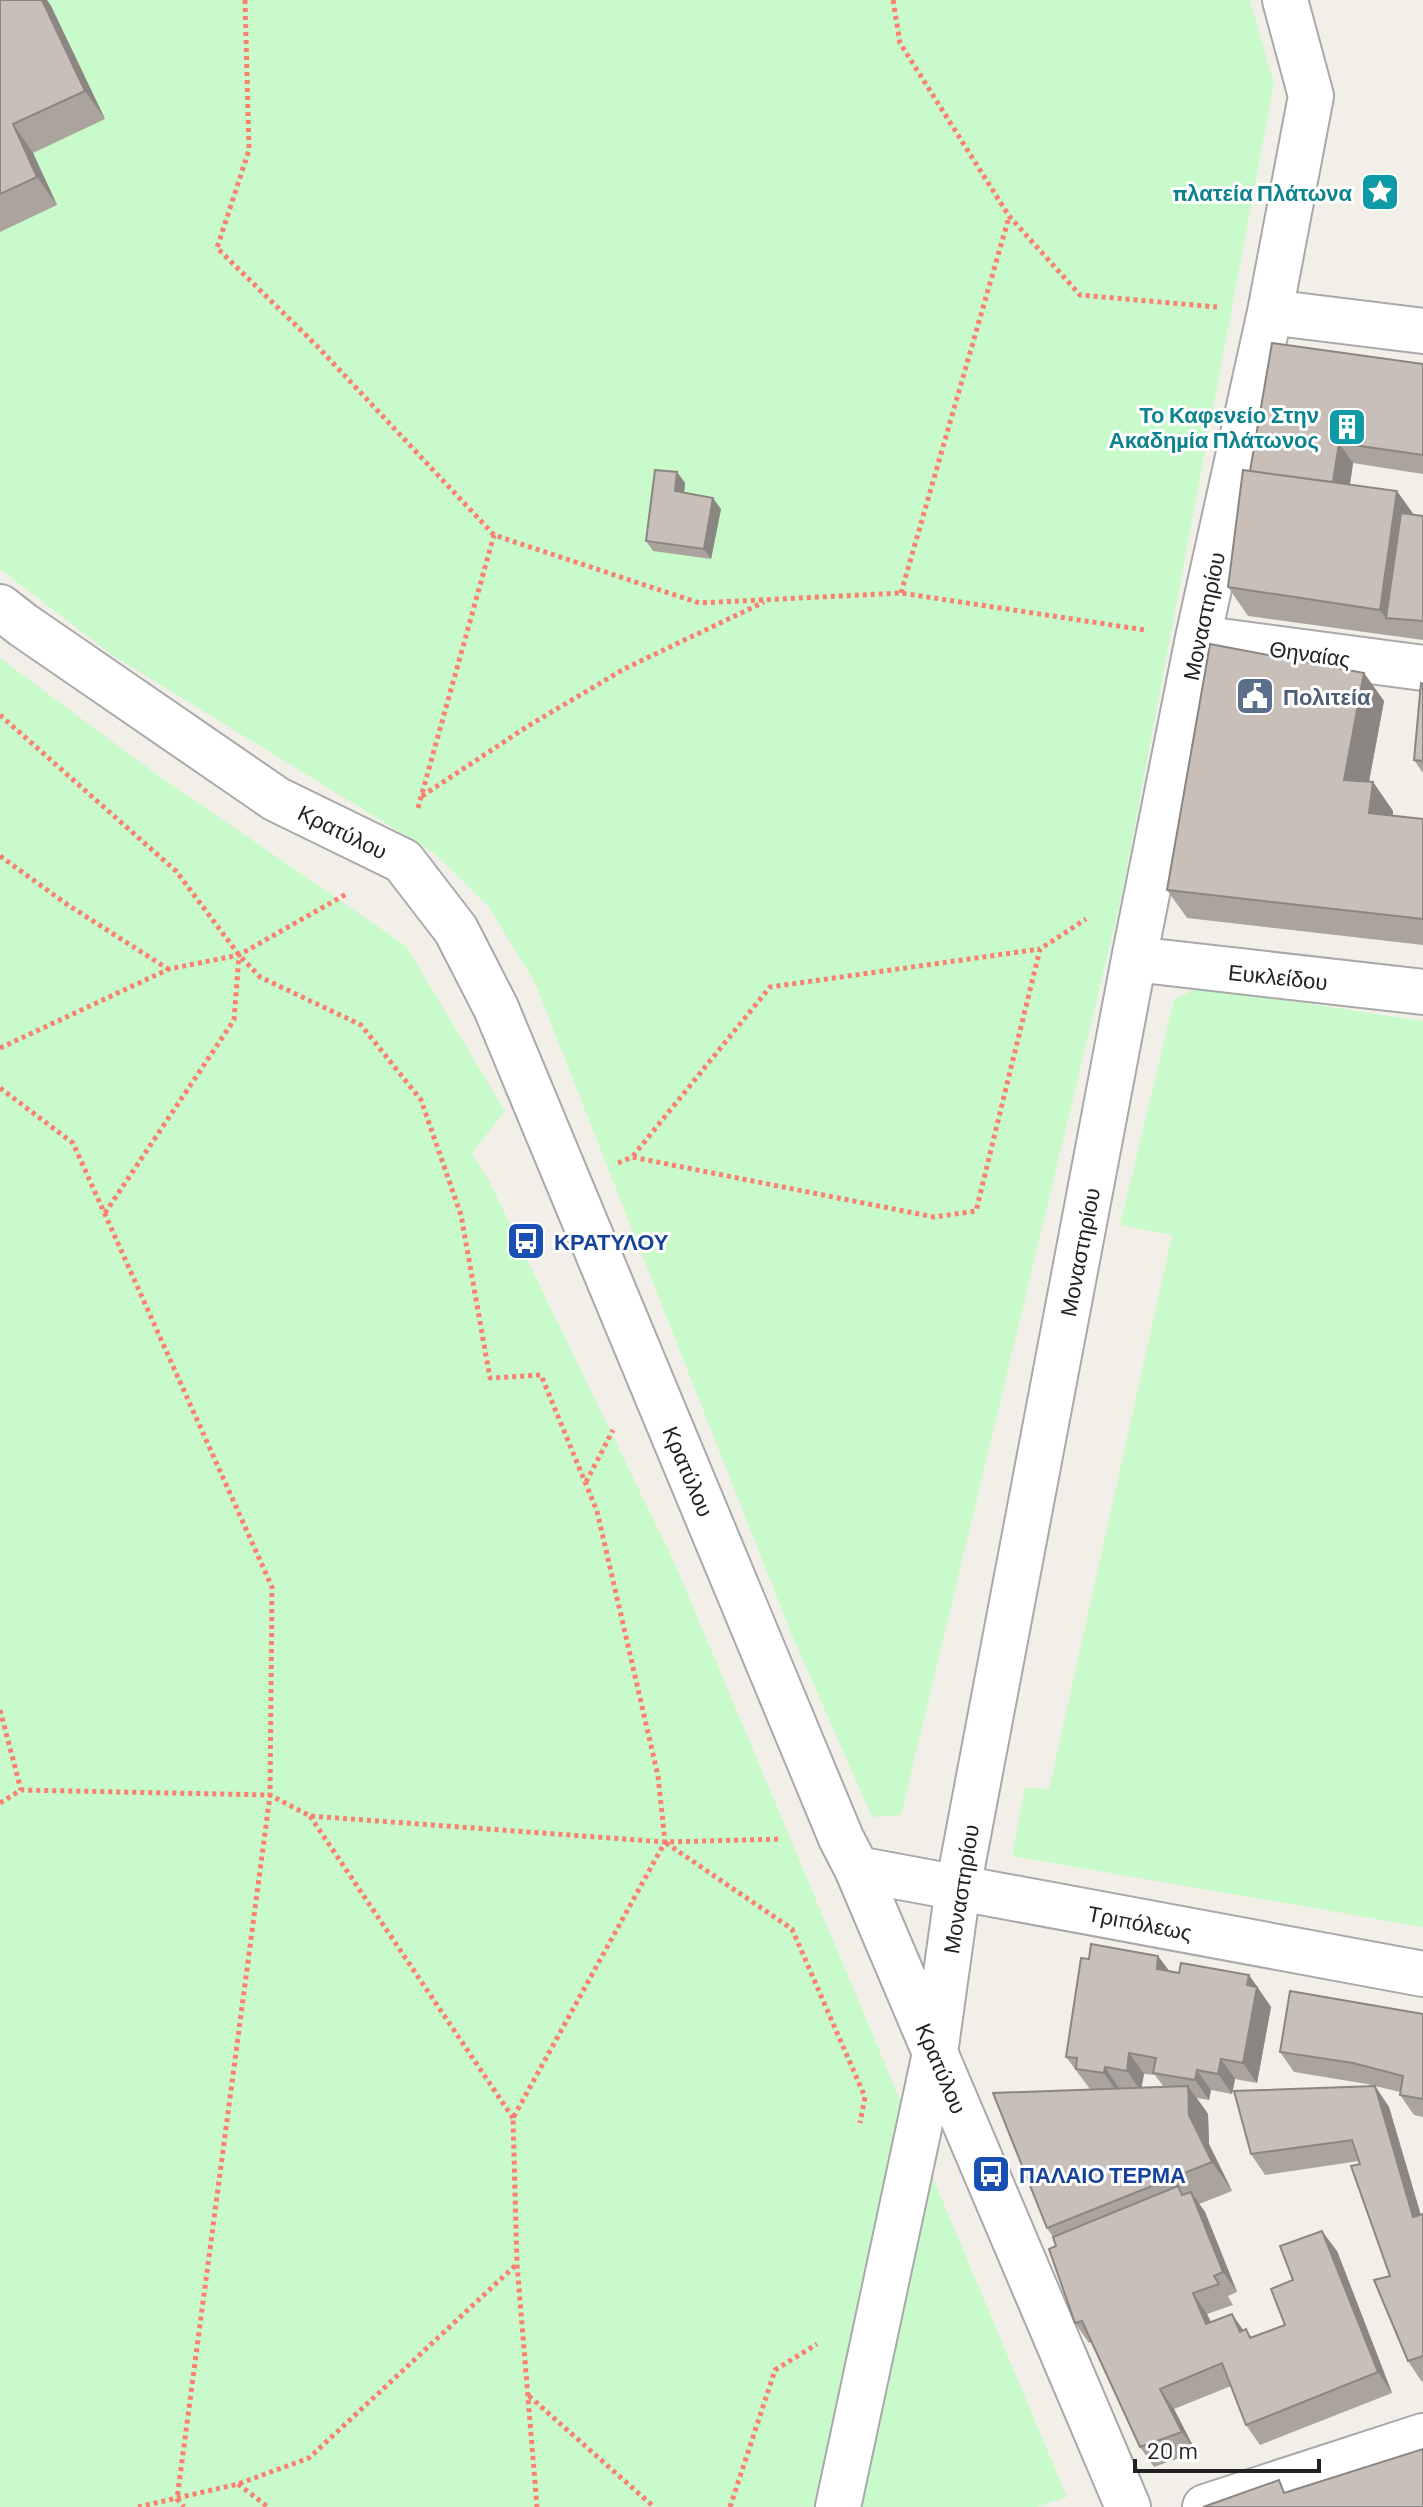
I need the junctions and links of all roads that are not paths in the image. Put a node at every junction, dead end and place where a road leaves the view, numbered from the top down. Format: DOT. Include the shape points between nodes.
graph roads {
  1 [pos="1285,0"];
  2 [pos="1270,312"];
  3 [pos="1423,331"];
  4 [pos="11,616"];
  5 [pos="1198,638"];
  6 [pos="1423,668"];
  7 [pos="1138,941"];
  8 [pos="1423,992"];
  9 [pos="849,1854"];
  10 [pos="958,1888"];
  11 [pos="1423,1974"];
  12 [pos="935,2053"];
  13 [pos="1423,2436"];
  14 [pos="838,2507"];
  15 [pos="1128,2507"];
  16 [pos="1205,2507"];
  1 -- 2 [label="street, Μοναστηρίου" via="1311,96"];
  2 -- 3 [label="street"];
  2 -- 5 [label="street, Μοναστηρίου"];
  4 -- 9 [label="street, Κρατύλου" via="276,799 403,861 456,930 496,1008"];
  5 -- 6 [label="street, Θηναίας"];
  5 -- 7 [label="street, Μοναστηρίου"];
  7 -- 8 [label="street, Ευκλείδου"];
  7 -- 10 [label="street, Μοναστηρίου"];
  9 -- 10 [label="street, Τριπόλεως"];
  9 -- 12 [label="street, Κρατύλου"];
  10 -- 11 [label="street, Τριπόλεως"];
  10 -- 12 [label="street, Μοναστηρίου"];
  12 -- 14 [label="street, Μοναστηρίου"];
  12 -- 15 [label="street, Κρατύλου"];
  13 -- 16 [label="street"];
}
